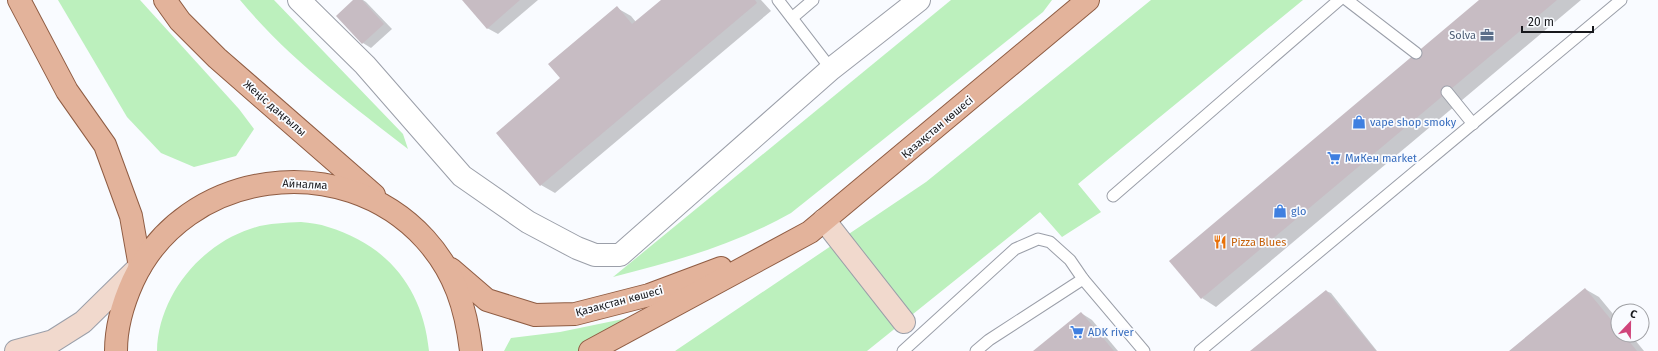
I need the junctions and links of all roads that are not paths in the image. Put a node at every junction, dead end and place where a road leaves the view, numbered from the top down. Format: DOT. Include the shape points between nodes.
graph roads {
  1 [pos="20,0"];
  2 [pos="165,0"];
  3 [pos="299,0"];
  4 [pos="778,0"];
  5 [pos="813,0"];
  6 [pos="919,0"];
  7 [pos="1088,0"];
  8 [pos="1338,0"];
  9 [pos="1347,0"];
  10 [pos="1621,0"];
  11 [pos="792,18"];
  12 [pos="1416,53"];
  13 [pos="831,69"];
  14 [pos="1447,92"];
  15 [pos="1472,124"];
  16 [pos="1113,196"];
  17 [pos="391,210"];
  18 [pos="824,220"];
  19 [pos="782,249"];
  20 [pos="442,262"];
  21 [pos="140,267"];
  22 [pos="1083,279"];
  23 [pos="904,322"];
  24 [pos="592,350"];
  25 [pos="16,351"];
  26 [pos="116,351"];
  27 [pos="471,351"];
  28 [pos="903,351"];
  29 [pos="976,351"];
  30 [pos="1144,351"];
  31 [pos="1200,351"];
  1 -- 21 [label="main road" via="67,91 105,145 131,216"];
  2 -- 17 [label="main road, Жеңіс даңғылы" via="180,21 216,58"];
  3 -- 13 [label="street" via="364,65 462,176 528,222 594,255 620,255"];
  4 -- 11 [label="lane"];
  5 -- 11 [label="lane"];
  6 -- 13 [label="street"];
  7 -- 18 [label="main road, Қазақстан көшесі"];
  8 -- 16 [label="lane"];
  9 -- 12 [label="lane"];
  10 -- 15 [label="lane"];
  11 -- 13 [label="lane"];
  14 -- 15 [label="lane"];
  15 -- 31 [label="lane"];
  17 -- 20 [label="main road, Айналма" via="425,239"];
  17 -- 21 [label="main road, Айналма" via="363,195 333,185 301,181 238,189 209,202 182,219 159,241"];
  18 -- 19 [label="main road, Қазақстан көшесі"];
  18 -- 23 [label="street"];
  19 -- 20 [label="main road, Қазақстан көшесі" via="712,271 649,295 575,314 535,314 488,300"];
  19 -- 24 [label="main road, Қазақстан көшесі"];
  20 -- 27 [label="main road, Айналма" via="460,297 468,323"];
  21 -- 25 [label="street" via="83,322 53,341"];
  21 -- 26 [label="main road, Айналма" via="124,302"];
  22 -- 28 [label="lane" via="1070,260 1050,242 1038,239 1015,249"];
  22 -- 29 [label="lane"];
  22 -- 30 [label="lane"];
}
